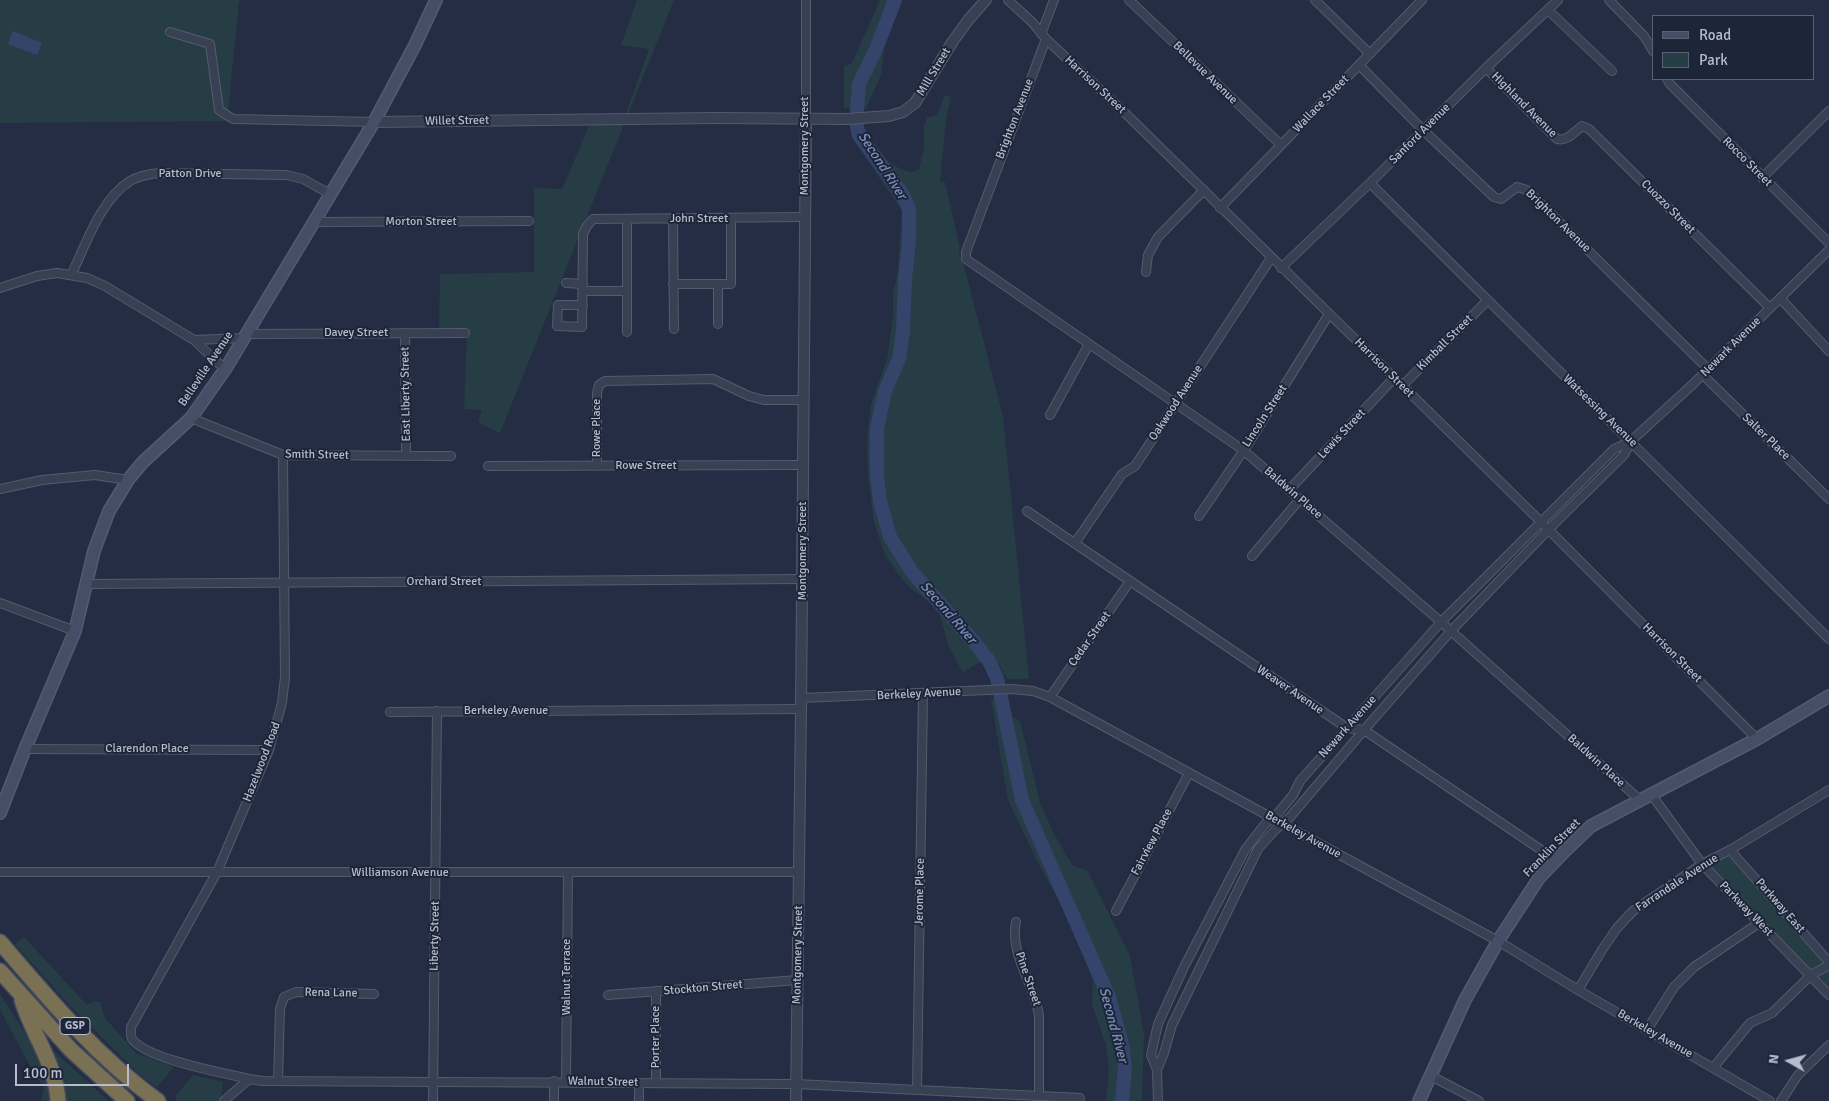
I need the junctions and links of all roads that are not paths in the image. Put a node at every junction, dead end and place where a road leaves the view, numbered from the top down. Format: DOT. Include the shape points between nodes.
graph roads {
  1 [pos="436,0"];
  2 [pos="806,0"];
  3 [pos="986,0"];
  4 [pos="1008,0"];
  5 [pos="1054,0"];
  6 [pos="1129,0"];
  7 [pos="1315,0"];
  8 [pos="1422,0"];
  9 [pos="1558,0"];
  10 [pos="1609,0"];
  11 [pos="1548,10"];
  12 [pos="170,32"];
  13 [pos="1043,36"];
  14 [pos="1652,49"];
  15 [pos="1370,54"];
  16 [pos="1359,65"];
  17 [pos="1486,68"];
  18 [pos="1612,71"];
  19 [pos="1668,80"];
  20 [pos="1829,111"];
  21 [pos="806,119"];
  22 [pos="374,122"];
  23 [pos="1424,131"];
  24 [pos="1562,140"];
  25 [pos="1281,145"];
  26 [pos="1762,178"];
  27 [pos="1370,183"];
  28 [pos="1204,190"];
  29 [pos="330,194"];
  30 [pos="985,200"];
  31 [pos="1220,208"];
  32 [pos="805,217"];
  33 [pos="673,218"];
  34 [pos="627,219"];
  35 [pos="731,219"];
  36 [pos="528,221"];
  37 [pos="313,222"];
  38 [pos="1829,243"];
  39 [pos="1829,250"];
  40 [pos="1271,258"];
  41 [pos="1281,268"];
  42 [pos="1146,272"];
  43 [pos="71,276"];
  44 [pos="566,284"];
  45 [pos="673,284"];
  46 [pos="718,284"];
  47 [pos="583,287"];
  48 [pos="0,288"];
  49 [pos="626,291"];
  50 [pos="1780,298"];
  51 [pos="1488,300"];
  52 [pos="582,305"];
  53 [pos="1770,308"];
  54 [pos="1329,314"];
  55 [pos="718,324"];
  56 [pos="674,329"];
  57 [pos="627,332"];
  58 [pos="405,333"];
  59 [pos="465,333"];
  60 [pos="245,336"];
  61 [pos="194,340"];
  62 [pos="1089,344"];
  63 [pos="1829,351"];
  64 [pos="226,368"];
  65 [pos="1705,372"];
  66 [pos="1394,378"];
  67 [pos="1402,386"];
  68 [pos="804,400"];
  69 [pos="1176,404"];
  70 [pos="1050,414"];
  71 [pos="191,418"];
  72 [pos="1631,442"];
  73 [pos="1243,450"];
  74 [pos="283,455"];
  75 [pos="406,455"];
  76 [pos="450,456"];
  77 [pos="803,465"];
  78 [pos="488,466"];
  79 [pos="597,466"];
  80 [pos="128,480"];
  81 [pos="0,489"];
  82 [pos="1289,490"];
  83 [pos="1300,499"];
  84 [pos="1829,499"];
  85 [pos="1027,511"];
  86 [pos="1199,516"];
  87 [pos="1542,522"];
  88 [pos="1549,529"];
  89 [pos="1075,543"];
  90 [pos="1252,556"];
  91 [pos="802,579"];
  92 [pos="1130,581"];
  93 [pos="285,583"];
  94 [pos="86,584"];
  95 [pos="0,603"];
  96 [pos="1441,622"];
  97 [pos="75,631"];
  98 [pos="1451,631"];
  99 [pos="1829,639"];
  100 [pos="923,694"];
  101 [pos="1829,696"];
  102 [pos="1050,697"];
  103 [pos="802,698"];
  104 [pos="802,709"];
  105 [pos="437,711"];
  106 [pos="390,712"];
  107 [pos="1347,728"];
  108 [pos="1364,730"];
  109 [pos="1757,738"];
  110 [pos="25,749"];
  111 [pos="269,750"];
  112 [pos="1189,773"];
  113 [pos="1829,790"];
  114 [pos="1646,797"];
  115 [pos="0,813"];
  116 [pos="1272,818"];
  117 [pos="1283,823"];
  118 [pos="1730,850"];
  119 [pos="1556,860"];
  120 [pos="1702,864"];
  121 [pos="0,872"];
  122 [pos="216,872"];
  123 [pos="568,872"];
  124 [pos="799,872"];
  125 [pos="435,873"];
  126 [pos="1116,911"];
  127 [pos="1016,922"];
  128 [pos="1759,923"];
  129 [pos="1498,941"];
  130 [pos="0,942"];
  131 [pos="1829,963"];
  132 [pos="0,971"];
  133 [pos="1811,976"];
  134 [pos="797,980"];
  135 [pos="1578,990"];
  136 [pos="656,991"];
  137 [pos="374,994"];
  138 [pos="608,995"];
  139 [pos="1829,995"];
  140 [pos="21,996"];
  141 [pos="1647,1030"];
  142 [pos="134,1041"];
  143 [pos="1829,1045"];
  144 [pos="1713,1068"];
  145 [pos="1157,1070"];
  146 [pos="1431,1076"];
  147 [pos="249,1079"];
  148 [pos="278,1081"];
  149 [pos="554,1081"];
  150 [pos="566,1081"];
  151 [pos="433,1082"];
  152 [pos="656,1082"];
  153 [pos="639,1083"];
  154 [pos="796,1084"];
  155 [pos="917,1090"];
  156 [pos="1039,1096"];
  157 [pos="1080,1098"];
  158 [pos="58,1101"];
  159 [pos="126,1101"];
  160 [pos="158,1101"];
  161 [pos="224,1101"];
  162 [pos="433,1101"];
  163 [pos="554,1101"];
  164 [pos="639,1101"];
  165 [pos="796,1101"];
  166 [pos="1158,1101"];
  167 [pos="1420,1101"];
  168 [pos="1479,1101"];
  169 [pos="1770,1101"];
  170 [pos="1781,1101"];
  1 -- 22 [label="main road, Belleville Avenue"];
  2 -- 21 [label="street, Montgomery Street"];
  3 -- 21 [label="street, Mill Street" via="953,41 915,103 904,112 866,118"];
  4 -- 13 [label="street, Harrison Street"];
  5 -- 13 [label="street, Brighton Avenue"];
  6 -- 25 [label="street, Bellevue Avenue"];
  7 -- 15 [label="street"];
  8 -- 15 [label="street, Wallace Street"];
  9 -- 11 [label="street, Sanford Avenue"];
  10 -- 14 [label="street" via="1644,36"];
  11 -- 17 [label="street, Sanford Avenue"];
  11 -- 18 [label="street"];
  12 -- 22 [label="street, Willet Street" via="210,44 219,110 233,119"];
  13 -- 28 [label="street, Harrison Street"];
  13 -- 30 [label="street, Brighton Avenue"];
  15 -- 16 [label="street, Wallace Street"];
  16 -- 23 [label="street, Brighton Avenue"];
  16 -- 25 [label="street, Wallace Street"];
  17 -- 23 [label="street, Sanford Avenue"];
  17 -- 24 [label="street, Highland Avenue" via="1557,139"];
  19 -- 26 [label="street, Rocco Street"];
  20 -- 26 [label="street"];
  21 -- 22 [label="street, Willet Street"];
  21 -- 32 [label="street, Montgomery Street"];
  22 -- 29 [label="main road, Belleville Avenue"];
  23 -- 27 [label="street, Sanford Avenue"];
  23 -- 65 [label="street, Brighton Avenue" via="1494,197 1501,199 1517,187 1528,190"];
  24 -- 53 [label="street, Cuozzo Street" via="1582,126 1589,129"];
  25 -- 31 [label="street, Wallace Street"];
  26 -- 38 [label="street, Rocco Street"];
  27 -- 41 [label="street, Sanford Avenue"];
  27 -- 51 [label="street, Watsessing Avenue"];
  28 -- 31 [label="street, Harrison Street"];
  28 -- 42 [label="street" via="1158,237 1148,255"];
  29 -- 37 [label="main road, Belleville Avenue"];
  29 -- 43 [label="street, Patton Drive" via="287,175 144,175 121,188 104,208"];
  30 -- 62 [label="street, Baldwin Place" via="966,259"];
  31 -- 40 [label="street, Harrison Street"];
  32 -- 35 [label="street, John Street"];
  32 -- 68 [label="street, Montgomery Street"];
  33 -- 34 [label="street, John Street"];
  33 -- 35 [label="street, John Street"];
  33 -- 45 [label="street"];
  34 -- 47 [label="street, John Street" via="593,219 586,226"];
  34 -- 49 [label="street"];
  35 -- 46 [label="street" via="731,284"];
  36 -- 37 [label="street, Morton Street"];
  37 -- 60 [label="main road, Belleville Avenue"];
  39 -- 50 [label="street, Newark Avenue"];
  40 -- 41 [label="street, Harrison Street"];
  40 -- 69 [label="street, Oakwood Avenue"];
  41 -- 54 [label="street, Harrison Street"];
  43 -- 48 [label="street" via="37,276"];
  43 -- 61 [label="street" via="87,278 105,286"];
  44 -- 47 [label="street"];
  45 -- 46 [label="street"];
  45 -- 56 [label="street"];
  46 -- 55 [label="street"];
  47 -- 49 [label="street"];
  47 -- 52 [label="street"];
  49 -- 57 [label="street"];
  50 -- 53 [label="street, Newark Avenue"];
  50 -- 63 [label="street"];
  51 -- 67 [label="street, Kimball Street"];
  51 -- 72 [label="street, Watsessing Avenue"];
  53 -- 65 [label="street, Newark Avenue"];
  54 -- 66 [label="street, Harrison Street"];
  54 -- 73 [label="street, Lincoln Street"];
  58 -- 59 [label="street, Davey Street"];
  58 -- 60 [label="street, Davey Street"];
  58 -- 75 [label="street, East Liberty Street"];
  60 -- 61 [label="street, Davey Street"];
  60 -- 64 [label="main road, Belleville Avenue"];
  61 -- 64 [label="street"];
  62 -- 69 [label="street, Baldwin Place"];
  62 -- 70 [label="street"];
  64 -- 71 [label="main road, Belleville Avenue"];
  65 -- 72 [label="street, Newark Avenue"];
  65 -- 84 [label="street, Salter Place"];
  66 -- 67 [label="street, Harrison Street"];
  66 -- 82 [label="street, Lewis Street"];
  67 -- 87 [label="street, Harrison Street"];
  68 -- 77 [label="street, Montgomery Street"];
  68 -- 79 [label="street, Rowe Place" via="764,400 713,379 605,381 597,392"];
  69 -- 73 [label="street, Baldwin Place"];
  69 -- 89 [label="street, Oakwood Avenue" via="1135,466 1122,474"];
  71 -- 74 [label="street, Smith Street"];
  71 -- 80 [label="main road, Belleville Avenue"];
  72 -- 87 [label="street, Newark Avenue" via="1614,449"];
  72 -- 88 [label="street, Newark Avenue" via="1624,455"];
  72 -- 99 [label="street, Watsessing Avenue"];
  73 -- 82 [label="street, Baldwin Place"];
  73 -- 86 [label="street, Lincoln Street"];
  74 -- 75 [label="street, Smith Street"];
  74 -- 93 [label="street, Hazelwood Road"];
  75 -- 76 [label="street, Smith Street"];
  77 -- 79 [label="street, Rowe Street"];
  77 -- 91 [label="street, Montgomery Street"];
  78 -- 79 [label="street, Rowe Street"];
  80 -- 81 [label="street" via="95,474"];
  80 -- 94 [label="main road, Belleville Avenue" via="101,529"];
  82 -- 83 [label="street, Baldwin Place"];
  83 -- 90 [label="street"];
  83 -- 96 [label="street, Baldwin Place"];
  85 -- 89 [label="street, Weaver Avenue"];
  87 -- 88 [label="street, Harrison Street"];
  87 -- 96 [label="street, Newark Avenue"];
  88 -- 98 [label="street, Newark Avenue"];
  88 -- 109 [label="street, Harrison Street"];
  89 -- 92 [label="street, Weaver Avenue"];
  91 -- 93 [label="street, Orchard Street"];
  91 -- 103 [label="street, Montgomery Street"];
  92 -- 102 [label="street, Cedar Street"];
  92 -- 107 [label="street, Weaver Avenue"];
  93 -- 94 [label="street, Orchard Street"];
  93 -- 111 [label="street, Hazelwood Road" via="284,686"];
  94 -- 97 [label="main road, Belleville Avenue"];
  95 -- 97 [label="street"];
  96 -- 98 [label="street, Baldwin Place"];
  96 -- 107 [label="street, Newark Avenue"];
  97 -- 110 [label="main road, Belleville Avenue"];
  98 -- 108 [label="street, Newark Avenue"];
  98 -- 114 [label="street, Baldwin Place"];
  100 -- 102 [label="street, Berkeley Avenue" via="1011,689"];
  100 -- 103 [label="street, Berkeley Avenue"];
  100 -- 155 [label="street, Jerome Place"];
  101 -- 109 [label="main road, Franklin Street"];
  102 -- 112 [label="street, Berkeley Avenue"];
  103 -- 104 [label="street, Montgomery Street"];
  104 -- 105 [label="street, Berkeley Avenue"];
  104 -- 124 [label="street, Montgomery Street"];
  105 -- 106 [label="street, Berkeley Avenue"];
  105 -- 125 [label="street, Liberty Street"];
  107 -- 108 [label="street, Weaver Avenue"];
  107 -- 116 [label="street, Newark Avenue"];
  108 -- 117 [label="street, Newark Avenue"];
  108 -- 119 [label="street, Weaver Avenue"];
  109 -- 114 [label="main road, Franklin Street"];
  110 -- 111 [label="street, Clarendon Place"];
  110 -- 115 [label="main road, Belleville Avenue"];
  111 -- 122 [label="street, Hazelwood Road"];
  112 -- 116 [label="street, Berkeley Avenue"];
  112 -- 126 [label="street, Fairview Place"];
  113 -- 118 [label="street, Farrandale Avenue"];
  114 -- 119 [label="main road, Franklin Street" via="1591,826"];
  114 -- 120 [label="street, Parkway West"];
  116 -- 117 [label="street, Berkeley Avenue"];
  116 -- 145 [label="street, Newark Avenue" via="1245,850 1184,967 1158,1024 1151,1054"];
  117 -- 129 [label="street, Berkeley Avenue"];
  117 -- 145 [label="street, Newark Avenue" via="1258,849 1172,1024"];
  118 -- 120 [label="street, Farrandale Avenue"];
  118 -- 131 [label="street, Parkway East"];
  119 -- 129 [label="main road, Franklin Street" via="1539,878"];
  120 -- 128 [label="street, Parkway West"];
  120 -- 135 [label="street, Farrandale Avenue" via="1633,911 1617,928"];
  121 -- 122 [label="street, Williamson Avenue"];
  122 -- 125 [label="street, Williamson Avenue"];
  122 -- 142 [label="street, Hazelwood Road" via="131,1027"];
  123 -- 124 [label="street, Williamson Avenue"];
  123 -- 125 [label="street, Williamson Avenue"];
  123 -- 150 [label="street, Walnut Terrace"];
  124 -- 134 [label="street, Montgomery Street"];
  125 -- 151 [label="street, Liberty Street"];
  127 -- 156 [label="street, Pine Street" via="1016,944 1039,1010"];
  128 -- 133 [label="street, Parkway West"];
  128 -- 141 [label="street" via="1694,967 1674,987"];
  129 -- 135 [label="street, Berkeley Avenue"];
  129 -- 146 [label="main road, Franklin Street" via="1465,1000"];
  130 -- 160 [label="highway, GSP" via="85,1038"];
  131 -- 133 [label="street"];
  132 -- 140 [label="highway, GSP"];
  133 -- 139 [label="street, Parkway West"];
  133 -- 144 [label="street" via="1772,1013 1750,1023"];
  134 -- 136 [label="street, Stockton Street"];
  134 -- 154 [label="street, Montgomery Street"];
  135 -- 141 [label="street, Berkeley Avenue"];
  136 -- 138 [label="street, Stockton Street"];
  136 -- 152 [label="street, Porter Place"];
  137 -- 148 [label="street, Rena Lane" via="296,992 284,997 280,1009"];
  140 -- 158 [label="highway" via="28,1021 42,1045 52,1073"];
  140 -- 159 [label="highway, GSP" via="71,1050"];
  141 -- 144 [label="street, Berkeley Avenue"];
  142 -- 147 [label="street, Walnut Street" via="164,1058"];
  143 -- 170 [label="street" via="1798,1074"];
  144 -- 169 [label="street, Berkeley Avenue"];
  145 -- 166 [label="street, Newark Avenue"];
  146 -- 167 [label="main road, Franklin Street"];
  146 -- 168 [label="street"];
  147 -- 148 [label="street, Walnut Street"];
  147 -- 161 [label="street"];
  148 -- 151 [label="street, Walnut Street"];
  149 -- 150 [label="street, Walnut Street"];
  149 -- 151 [label="street, Walnut Street"];
  149 -- 163 [label="street"];
  150 -- 153 [label="street, Walnut Street"];
  151 -- 162 [label="street, Liberty Street"];
  152 -- 153 [label="street, Walnut Street"];
  152 -- 154 [label="street, Walnut Street"];
  153 -- 164 [label="street"];
  154 -- 155 [label="street, Walnut Street"];
  154 -- 165 [label="street, Montgomery Street"];
  155 -- 156 [label="street, Walnut Street"];
  156 -- 157 [label="street, Walnut Street"];
}
